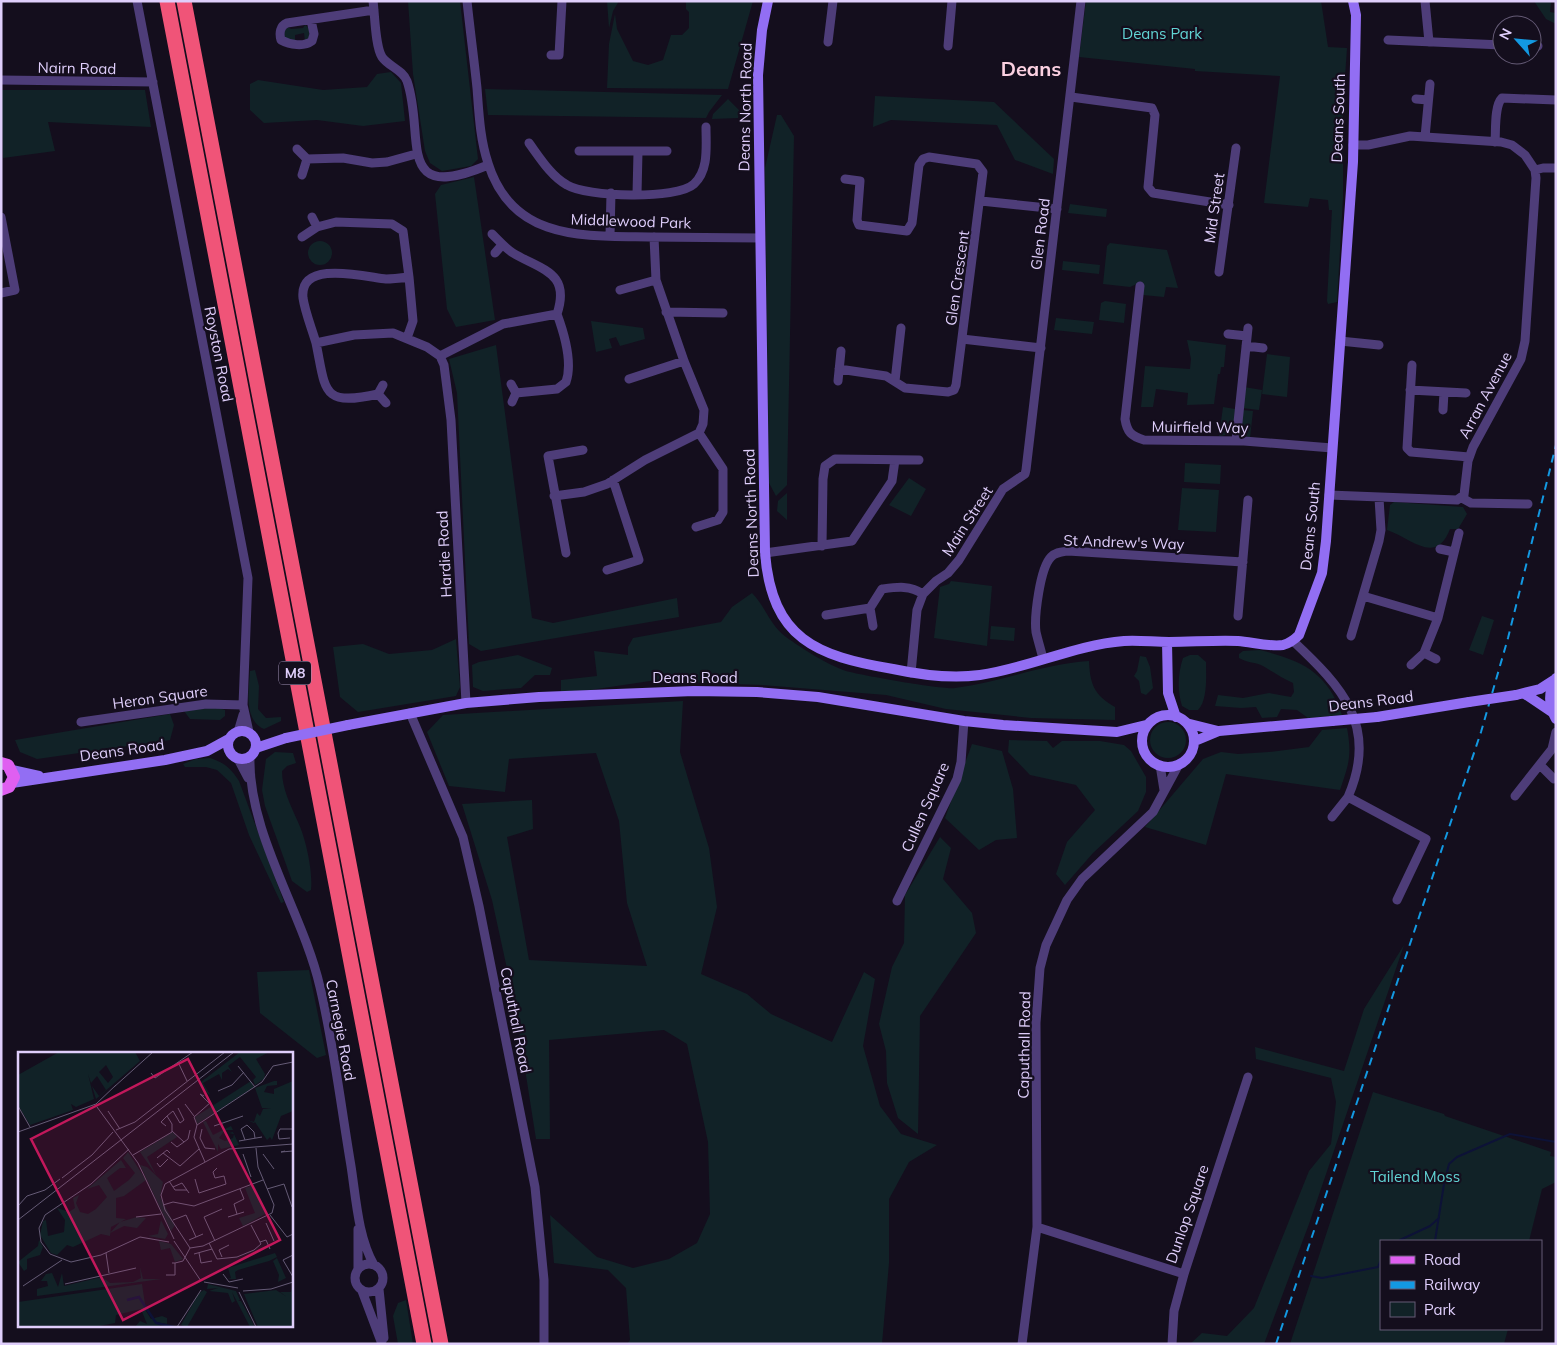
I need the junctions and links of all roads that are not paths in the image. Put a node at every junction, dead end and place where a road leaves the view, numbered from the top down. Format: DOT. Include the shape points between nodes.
graph roads {
  1 [pos="137,1"];
  2 [pos="167,1"];
  3 [pos="184,1"];
  4 [pos="467,1"];
  5 [pos="562,1"];
  6 [pos="768,1"];
  7 [pos="833,1"];
  8 [pos="952,1"];
  9 [pos="1081,1"];
  10 [pos="1353,1"];
  11 [pos="1425,1"];
  12 [pos="373,6"];
  13 [pos="311,20"];
  14 [pos="1388,40"];
  15 [pos="828,42"];
  16 [pos="1429,42"];
  17 [pos="1492,44"];
  18 [pos="948,46"];
  19 [pos="559,55"];
  20 [pos="1,80"];
  21 [pos="153,82"];
  22 [pos="1430,84"];
  23 [pos="1071,97"];
  24 [pos="1416,99"];
  25 [pos="1428,100"];
  26 [pos="1556,100"];
  27 [pos="706,127"];
  28 [pos="1426,137"];
  29 [pos="1495,142"];
  30 [pos="529,143"];
  31 [pos="1353,145"];
  32 [pos="297,148"];
  33 [pos="1236,148"];
  34 [pos="579,151"];
  35 [pos="638,152"];
  36 [pos="667,152"];
  37 [pos="416,154"];
  38 [pos="307,159"];
  39 [pos="488,165"];
  40 [pos="1556,168"];
  41 [pos="1534,170"];
  42 [pos="302,175"];
  43 [pos="845,179"];
  44 [pos="611,193"];
  45 [pos="637,194"];
  46 [pos="981,201"];
  47 [pos="1228,205"];
  48 [pos="1057,209"];
  49 [pos="312,216"];
  50 [pos="1,217"];
  51 [pos="317,227"];
  52 [pos="492,234"];
  53 [pos="610,236"];
  54 [pos="302,237"];
  55 [pos="654,237"];
  56 [pos="760,238"];
  57 [pos="502,245"];
  58 [pos="495,254"];
  59 [pos="1219,272"];
  60 [pos="409,277"];
  61 [pos="656,280"];
  62 [pos="1140,286"];
  63 [pos="620,290"];
  64 [pos="1,293"];
  65 [pos="666,312"];
  66 [pos="723,313"];
  67 [pos="556,314"];
  68 [pos="901,328"];
  69 [pos="1228,334"];
  70 [pos="1247,337"];
  71 [pos="407,338"];
  72 [pos="962,339"];
  73 [pos="1340,341"];
  74 [pos="316,343"];
  75 [pos="1379,345"];
  76 [pos="1041,348"];
  77 [pos="1263,348"];
  78 [pos="842,351"];
  79 [pos="440,356"];
  80 [pos="684,361"];
  81 [pos="1412,365"];
  82 [pos="839,369"];
  83 [pos="629,379"];
  84 [pos="838,381"];
  85 [pos="895,381"];
  86 [pos="511,384"];
  87 [pos="383,385"];
  88 [pos="1410,390"];
  89 [pos="1444,392"];
  90 [pos="1466,393"];
  91 [pos="378,394"];
  92 [pos="386,403"];
  93 [pos="1443,410"];
  94 [pos="699,433"];
  95 [pos="1236,441"];
  96 [pos="1332,448"];
  97 [pos="582,450"];
  98 [pos="1470,457"];
  99 [pos="895,460"];
  100 [pos="919,460"];
  101 [pos="1026,470"];
  102 [pos="613,480"];
  103 [pos="554,496"];
  104 [pos="1329,496"];
  105 [pos="1379,498"];
  106 [pos="1462,498"];
  107 [pos="1248,500"];
  108 [pos="1528,504"];
  109 [pos="696,527"];
  110 [pos="1459,533"];
  111 [pos="822,546"];
  112 [pos="1440,549"];
  113 [pos="1454,552"];
  114 [pos="566,553"];
  115 [pos="765,553"];
  116 [pos="1243,562"];
  117 [pos="607,570"];
  118 [pos="923,594"];
  119 [pos="1363,596"];
  120 [pos="870,608"];
  121 [pos="826,615"];
  122 [pos="1238,616"];
  123 [pos="1438,618"];
  124 [pos="873,626"];
  125 [pos="1350,636"];
  126 [pos="1293,641"];
  127 [pos="1167,642"];
  128 [pos="1424,653"];
  129 [pos="1043,659"];
  130 [pos="1436,659"];
  131 [pos="1411,665"];
  132 [pos="911,673"];
  133 [pos="1555,679"];
  134 [pos="1168,693"];
  135 [pos="1521,695"];
  136 [pos="466,703"];
  137 [pos="243,709"];
  138 [pos="410,713"];
  139 [pos="1161,715"];
  140 [pos="1554,715"];
  141 [pos="1176,717"];
  142 [pos="964,721"];
  143 [pos="81,722"];
  144 [pos="1190,724"];
  145 [pos="1146,725"];
  146 [pos="1219,731"];
  147 [pos="1117,732"];
  148 [pos="1556,732"];
  149 [pos="249,738"];
  150 [pos="229,739"];
  151 [pos="1195,741"];
  152 [pos="1143,747"];
  153 [pos="1554,748"];
  154 [pos="207,751"];
  155 [pos="234,756"];
  156 [pos="250,757"];
  157 [pos="1179,764"];
  158 [pos="1160,765"];
  159 [pos="7,766"];
  160 [pos="1540,766"];
  161 [pos="42,777"];
  162 [pos="1554,779"];
  163 [pos="249,780"];
  164 [pos="4,789"];
  165 [pos="1164,790"];
  166 [pos="1515,796"];
  167 [pos="1348,797"];
  168 [pos="1332,817"];
  169 [pos="1397,900"];
  170 [pos="897,901"];
  171 [pos="1248,1077"];
  172 [pos="357,1206"];
  173 [pos="1037,1227"];
  174 [pos="374,1265"];
  175 [pos="358,1269"];
  176 [pos="1184,1274"];
  177 [pos="379,1288"];
  178 [pos="362,1291"];
  179 [pos="383,1344"];
  180 [pos="424,1344"];
  181 [pos="441,1344"];
  182 [pos="544,1344"];
  183 [pos="1022,1344"];
  184 [pos="1172,1344"];
  1 -- 21 [label="street, Royston Road"];
  2 -- 180 [label="highway, M8"];
  3 -- 181 [label="highway, M8"];
  4 -- 39 [label="street, Middlewood Park"];
  5 -- 19 [label="street"];
  6 -- 56 [label="street, Deans North Road" via="758,75"];
  7 -- 15 [label="street"];
  8 -- 18 [label="street"];
  9 -- 23 [label="street, Glen Road"];
  10 -- 31 [label="street, Deans South" via="1356,15"];
  11 -- 16 [label="street"];
  12 -- 13 [label="street"];
  12 -- 37 [label="street" via="382,56 406,79"];
  14 -- 16 [label="street"];
  16 -- 17 [label="street"];
  20 -- 21 [label="street, Nairn Road"];
  21 -- 137 [label="street, Royston Road" via="248,578"];
  22 -- 25 [label="street"];
  23 -- 47 [label="street" via="1152,108 1155,115 1150,191"];
  23 -- 48 [label="street, Glen Road"];
  24 -- 25 [label="street"];
  25 -- 28 [label="street"];
  26 -- 29 [label="street" via="1502,98"];
  27 -- 45 [label="street" via="705,166 693,186 669,194"];
  28 -- 29 [label="street"];
  28 -- 31 [label="street" via="1398,137 1368,145"];
  29 -- 41 [label="street" via="1506,143 1525,154"];
  30 -- 44 [label="street" via="560,181 569,187"];
  31 -- 73 [label="street, Deans South"];
  32 -- 38 [label="street"];
  33 -- 47 [label="street, Mid Street"];
  34 -- 35 [label="street"];
  35 -- 36 [label="street"];
  35 -- 45 [label="street"];
  37 -- 38 [label="street" via="372,163 343,158"];
  37 -- 39 [label="street" via="426,171 443,178 466,174"];
  38 -- 42 [label="street"];
  39 -- 53 [label="street, Middlewood Park" via="497,186 510,203 539,225 575,235"];
  40 -- 41 [label="street"];
  41 -- 98 [label="street, Arran Avenue" via="1537,187 1524,350"];
  43 -- 46 [label="street, Glen Crescent" via="860,181 859,225 907,231 912,223 923,159 977,164 983,172"];
  44 -- 45 [label="street"];
  44 -- 53 [label="street"];
  46 -- 48 [label="street"];
  46 -- 72 [label="street, Glen Crescent"];
  47 -- 59 [label="street, Mid Street"];
  48 -- 76 [label="street, Glen Road"];
  49 -- 51 [label="street"];
  50 -- 64 [label="street" via="15,290"];
  51 -- 54 [label="street"];
  51 -- 60 [label="street" via="336,222 398,226 406,241"];
  52 -- 57 [label="street"];
  53 -- 55 [label="street, Middlewood Park"];
  55 -- 56 [label="street, Middlewood Park"];
  55 -- 61 [label="street"];
  56 -- 115 [label="street, Deans North Road"];
  57 -- 58 [label="street"];
  57 -- 67 [label="street" via="552,274 562,298"];
  60 -- 71 [label="street" via="413,321"];
  60 -- 74 [label="street" via="387,279 344,273 317,276 307,283 303,298"];
  61 -- 63 [label="street"];
  61 -- 65 [label="street"];
  62 -- 95 [label="street, Muirfield Way" via="1125,419 1127,429 1132,436 1144,440"];
  65 -- 66 [label="street"];
  65 -- 80 [label="street"];
  67 -- 79 [label="street" via="503,324"];
  67 -- 86 [label="street" via="563,330 567,355 566,382 557,389 514,397"];
  68 -- 85 [label="street"];
  69 -- 70 [label="street"];
  70 -- 77 [label="street"];
  70 -- 95 [label="street"];
  71 -- 74 [label="street" via="377,332"];
  71 -- 79 [label="street"];
  72 -- 76 [label="street, Glen Crescent"];
  72 -- 85 [label="street" via="954,390 905,388"];
  73 -- 75 [label="street"];
  73 -- 96 [label="street, Deans South"];
  74 -- 91 [label="street" via="328,392 338,398 350,399"];
  76 -- 101 [label="street, Glen Road"];
  78 -- 82 [label="street"];
  79 -- 136 [label="street, Hardie Road" via="450,403"];
  80 -- 83 [label="street"];
  80 -- 94 [label="street" via="704,410"];
  81 -- 88 [label="street"];
  82 -- 84 [label="street"];
  82 -- 85 [label="street" via="886,376"];
  87 -- 91 [label="street"];
  88 -- 89 [label="street"];
  88 -- 98 [label="street" via="1407,448 1410,452"];
  89 -- 90 [label="street"];
  89 -- 93 [label="street"];
  91 -- 92 [label="street"];
  94 -- 102 [label="street"];
  94 -- 109 [label="street" via="723,469 723,512 718,520"];
  95 -- 96 [label="street, Muirfield Way"];
  96 -- 104 [label="street, Deans South"];
  97 -- 103 [label="street" via="548,456"];
  98 -- 106 [label="street, Arran Avenue"];
  99 -- 100 [label="street"];
  99 -- 111 [label="street" via="892,481 855,538"];
  99 -- 111 [label="street" via="835,459 825,466"];
  101 -- 118 [label="street, Main Street" via="1003,489 959,560"];
  102 -- 103 [label="street" via="584,492"];
  102 -- 117 [label="street" via="639,560"];
  103 -- 114 [label="street"];
  104 -- 105 [label="street"];
  104 -- 126 [label="street, Deans South" via="1322,573 1306,620"];
  105 -- 106 [label="street"];
  105 -- 119 [label="street" via="1381,530"];
  106 -- 108 [label="street" via="1471,503"];
  107 -- 116 [label="street"];
  110 -- 113 [label="street"];
  111 -- 115 [label="street"];
  112 -- 113 [label="street"];
  113 -- 123 [label="street"];
  115 -- 132 [label="street, Deans North Road" via="771,591 786,622 797,634 831,656"];
  116 -- 122 [label="street"];
  116 -- 129 [label="street, St Andrew's Way" via="1058,552 1050,558 1041,579 1036,631"];
  118 -- 120 [label="street" via="901,586 882,589"];
  118 -- 132 [label="street" via="917,610"];
  119 -- 123 [label="street"];
  119 -- 125 [label="street"];
  120 -- 121 [label="street" via="843,615"];
  120 -- 124 [label="street"];
  123 -- 128 [label="street"];
  126 -- 127 [label="street" via="1272,645 1237,641"];
  126 -- 167 [label="street" via="1347,699 1357,726 1360,735 1355,780"];
  127 -- 129 [label="street, Deans North Road" via="1125,641 1093,645"];
  127 -- 134 [label="street"];
  128 -- 130 [label="street"];
  128 -- 131 [label="street"];
  129 -- 132 [label="street, Deans North Road" via="980,675 951,677"];
  133 -- 135 [label="street, Deans Road" via="1540,689"];
  133 -- 140 [label="street" via="1550,695"];
  134 -- 139 [label="street"];
  134 -- 141 [label="street"];
  135 -- 140 [label="street"];
  135 -- 146 [label="street, Deans Road, bridge" via="1378,717"];
  136 -- 138 [label="street, Deans Road"];
  136 -- 142 [label="street, Deans Road" via="637,692 757,692 818,697"];
  137 -- 143 [label="street, Heron Square" via="206,704"];
  137 -- 149 [label="street, Royston Road"];
  138 -- 149 [label="street, Deans Road, bridge" via="274,741"];
  138 -- 182 [label="street, Caputhall Road" via="464,837 479,906 535,1186 544,1280"];
  139 -- 141 [label="street"];
  139 -- 145 [label="street"];
  141 -- 144 [label="street"];
  142 -- 147 [label="street, Deans Road"];
  142 -- 170 [label="street, Cullen Square" via="961,762 956,779"];
  144 -- 146 [label="street, Deans Road"];
  144 -- 151 [label="street"];
  145 -- 147 [label="street, Deans Road"];
  145 -- 152 [label="street"];
  146 -- 151 [label="street, Deans Road"];
  147 -- 152 [label="street, Deans Road"];
  148 -- 153 [label="street"];
  149 -- 150 [label="street, Deans Road"];
  149 -- 156 [label="street"];
  150 -- 154 [label="street, Deans Road"];
  150 -- 155 [label="street"];
  151 -- 157 [label="street" via="1187,759"];
  152 -- 158 [label="street" via="1149,759"];
  153 -- 160 [label="street"];
  154 -- 155 [label="street, Deans Road"];
  154 -- 161 [label="street, Deans Road"];
  155 -- 156 [label="street, Deans Road"];
  155 -- 163 [label="street, Carnegie Road"];
  156 -- 163 [label="street, Carnegie Road"];
  157 -- 158 [label="street"];
  157 -- 165 [label="street, Caputhall Road"];
  158 -- 165 [label="street"];
  159 -- 161 [label="street, Deans Road"];
  159 -- 164 [label="main road"];
  160 -- 162 [label="street"];
  160 -- 166 [label="street"];
  161 -- 164 [label="street, Deans Road"];
  163 -- 172 [label="street, Carnegie Road" via="271,853 320,986"];
  165 -- 173 [label="street, Caputhall Road" via="1153,812 1082,879 1067,900 1046,945 1040,968 1036,1023"];
  167 -- 168 [label="street"];
  167 -- 169 [label="street" via="1426,839"];
  171 -- 176 [label="street, Dunlop Square"];
  172 -- 174 [label="street, Carnegie Road" via="367,1253"];
  172 -- 175 [label="street, Carnegie Road"];
  173 -- 176 [label="street, Dunlop Square"];
  173 -- 183 [label="street, Caputhall Road"];
  174 -- 175 [label="street"];
  174 -- 177 [label="street, Carnegie Road" via="383,1276"];
  175 -- 178 [label="street, Carnegie Road" via="355,1281"];
  176 -- 184 [label="street" via="1174,1311"];
  177 -- 178 [label="street" via="371,1292"];
  177 -- 179 [label="street, Carnegie Road"];
  178 -- 179 [label="street, Carnegie Road"];
}
